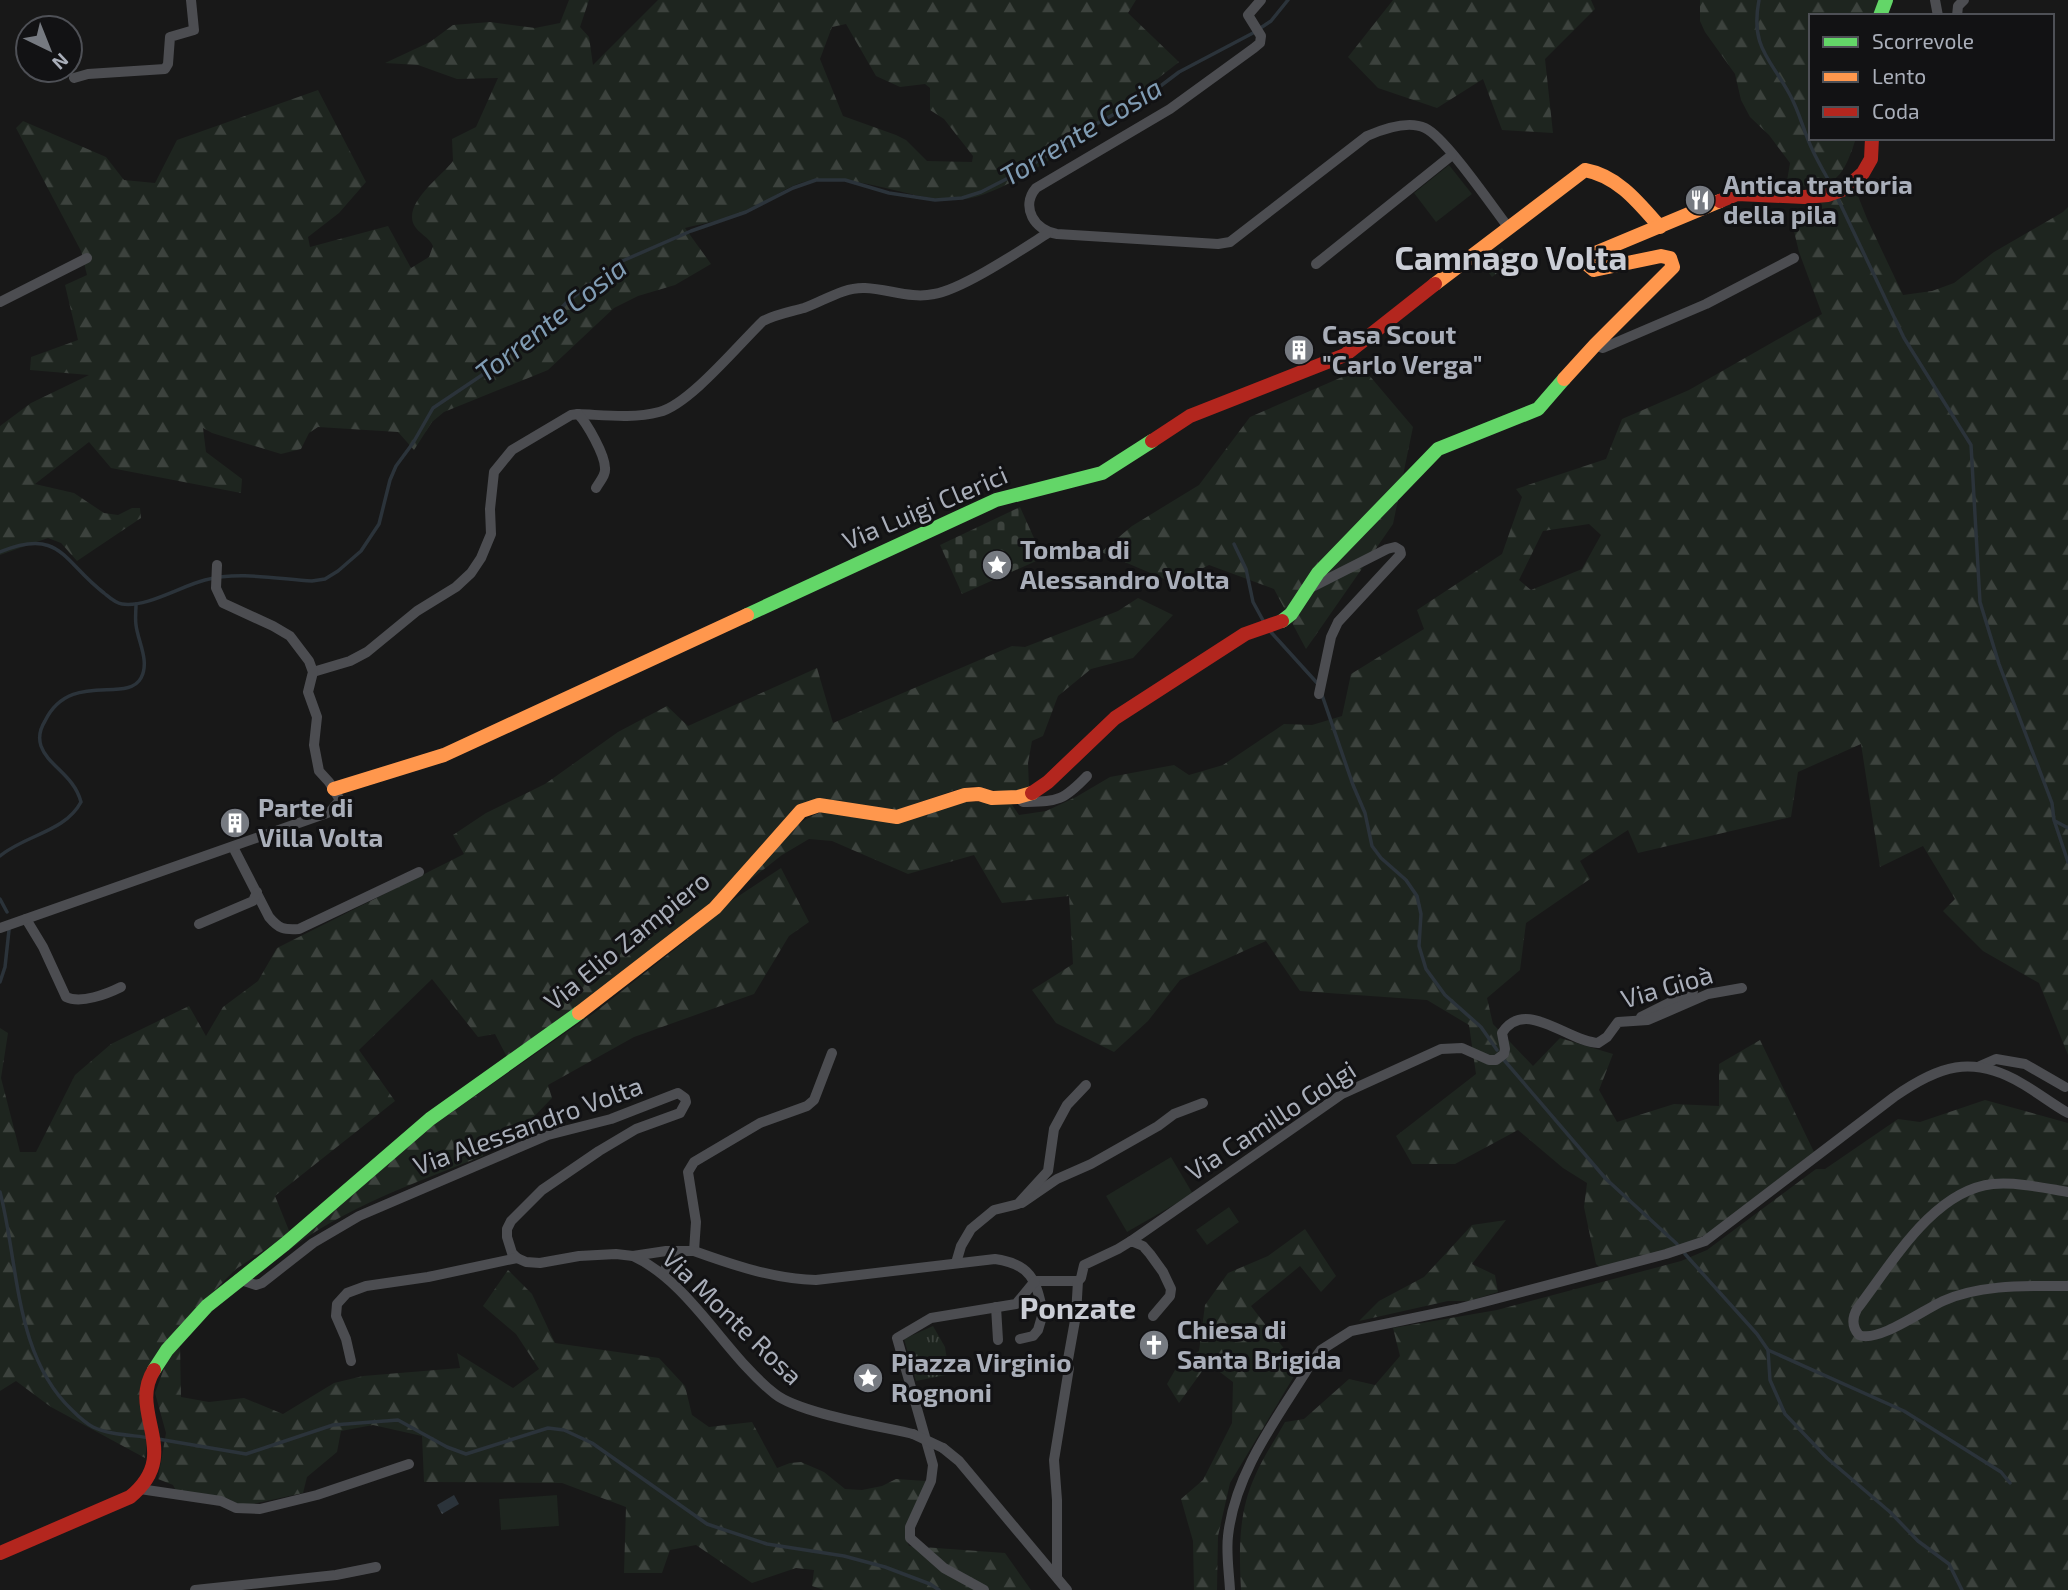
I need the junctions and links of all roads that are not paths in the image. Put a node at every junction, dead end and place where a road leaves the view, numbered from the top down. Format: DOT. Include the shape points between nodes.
graph roads {
  1 [pos="191,0"];
  2 [pos="1261,0"];
  3 [pos="84,75"];
  4 [pos="1872,140"];
  5 [pos="1452,155"];
  6 [pos="1507,227"];
  7 [pos="1660,227"];
  8 [pos="1048,233"];
  9 [pos="87,258"];
  10 [pos="1794,258"];
  11 [pos="1316,264"];
  12 [pos="0,302"];
  13 [pos="1594,345"];
  14 [pos="578,414"];
  15 [pos="596,488"];
  16 [pos="217,565"];
  17 [pos="1307,589"];
  18 [pos="313,672"];
  19 [pos="1319,694"];
  20 [pos="1087,776"];
  21 [pos="337,794"];
  22 [pos="1018,797"];
  23 [pos="233,847"];
  24 [pos="418,872"];
  25 [pos="257,892"];
  26 [pos="22,920"];
  27 [pos="199,924"];
  28 [pos="0,928"];
  29 [pos="121,987"];
  30 [pos="1742,988"];
  31 [pos="1693,991"];
  32 [pos="1635,1021"];
  33 [pos="832,1053"];
  34 [pos="1481,1057"];
  35 [pos="1980,1066"];
  36 [pos="1086,1085"];
  37 [pos="2065,1087"];
  38 [pos="1203,1102"];
  39 [pos="2068,1113"];
  40 [pos="2068,1192"];
  41 [pos="1018,1205"];
  42 [pos="1131,1241"];
  43 [pos="678,1251"];
  44 [pos="694,1251"];
  45 [pos="633,1256"];
  46 [pos="517,1258"];
  47 [pos="956,1263"];
  48 [pos="663,1274"];
  49 [pos="238,1279"];
  50 [pos="1035,1280"];
  51 [pos="1078,1280"];
  52 [pos="2068,1286"];
  53 [pos="996,1307"];
  54 [pos="1043,1313"];
  55 [pos="1076,1315"];
  56 [pos="1153,1316"];
  57 [pos="1020,1339"];
  58 [pos="999,1340"];
  59 [pos="351,1362"];
  60 [pos="409,1464"];
  61 [pos="140,1489"];
  62 [pos="0,1553"];
  63 [pos="376,1567"];
  64 [pos="1057,1577"];
  65 [pos="195,1590"];
  66 [pos="984,1590"];
  67 [pos="1067,1590"];
  68 [pos="1230,1590"];
  1 -- 3 [label="street" via="194,30 170,37 165,69"];
  2 -- 8 [label="street" via="1248,15 1261,36 1260,43 1170,109 1043,183 1029,196 1031,215"];
  4 -- 7 [label="street" via="1871,159 1845,189 1804,197 1737,194"];
  5 -- 6 [label="street"];
  5 -- 8 [label="street" via="1423,127 1386,128 1367,136 1230,242"];
  5 -- 11 [label="street"];
  6 -- 7 [label="street, Via Luigi Clerici" via="1585,170 1629,193"];
  6 -- 21 [label="street, Via Luigi Clerici" via="1345,355 1190,416 1102,473 996,500 444,755"];
  7 -- 13 [label="street, Via Elio Zampiero" via="1598,250 1588,259 1594,270 1658,255 1672,262 1670,271"];
  8 -- 14 [label="street" via="935,294 914,296 863,288 777,314 763,321 678,404 659,412"];
  9 -- 12 [label="street"];
  10 -- 13 [label="street" via="1706,304 1603,348"];
  13 -- 17 [label="street, Via Elio Zampiero" via="1538,409 1438,449"];
  14 -- 15 [label="street" via="586,421 606,465"];
  14 -- 18 [label="street" via="512,450 501,461 491,484 491,534 471,573 367,652"];
  16 -- 18 [label="street" via="216,588 223,603 290,636"];
  17 -- 19 [label="street" via="1387,549 1400,550 1390,567 1338,622"];
  17 -- 22 [label="street, Via Elio Zampiero" via="1292,614 1279,624 1245,634 1115,718 1048,782"];
  18 -- 21 [label="street" via="308,692 317,717 314,745 319,771"];
  20 -- 22 [label="street" via="1056,801 1023,802"];
  21 -- 23 [label="street" via="330,812"];
  22 -- 49 [label="street, Via Elio Zampiero" via="965,794 898,817 819,805 801,811 715,908 604,995 430,1119"];
  23 -- 25 [label="street"];
  23 -- 26 [label="street"];
  24 -- 25 [label="street" via="299,929 276,926"];
  25 -- 27 [label="street" via="253,901"];
  26 -- 28 [label="street"];
  26 -- 29 [label="street" via="43,947 66,997 86,998"];
  30 -- 32 [label="street, Via Gioà" via="1708,994 1648,1020"];
  31 -- 32 [label="street"];
  32 -- 34 [label="street, Via Gioà" via="1618,1022 1598,1043 1578,1040 1535,1020 1520,1020 1502,1034 1504,1054 1496,1060"];
  33 -- 44 [label="street" via="814,1100 807,1106 760,1123 690,1166"];
  34 -- 42 [label="street, Via Camillo Golgi" via="1462,1048 1441,1049 1342,1094"];
  35 -- 37 [label="street" via="1996,1059 2025,1064"];
  35 -- 39 [label="street" via="2019,1081"];
  35 -- 68 [label="street" via="1923,1077 1705,1241 1470,1306 1351,1331 1321,1350 1245,1473 1228,1538"];
  36 -- 41 [label="street" via="1067,1105 1054,1129 1048,1171"];
  38 -- 41 [label="street"];
  40 -- 52 [label="street" via="1993,1184 1954,1197 1928,1217 1857,1309 1853,1324 1859,1335 1872,1337 1967,1292"];
  41 -- 47 [label="street" via="993,1210 971,1229"];
  42 -- 51 [label="street, Via Camillo Golgi" via="1084,1265"];
  42 -- 56 [label="street" via="1150,1254 1171,1289"];
  43 -- 44 [label="street"];
  43 -- 45 [label="street"];
  43 -- 48 [label="street"];
  44 -- 47 [label="street" via="806,1280"];
  45 -- 46 [label="street" via="579,1256 540,1263"];
  45 -- 48 [label="street, Via Monte Rosa"];
  46 -- 49 [label="street, Via Alessandro Volta" via="508,1246 507,1229 526,1205 599,1151 636,1129 680,1113 685,1098 678,1093 611,1119 536,1140 359,1216 313,1243 262,1283"];
  46 -- 59 [label="street" via="347,1293 337,1304 336,1316"];
  47 -- 50 [label="street" via="1016,1263"];
  48 -- 64 [label="street, Via Monte Rosa, bridge" via="759,1379 785,1401 913,1434 943,1448"];
  49 -- 61 [label="street, Via Elio Zampiero" via="207,1306 149,1377 146,1391 156,1455"];
  50 -- 51 [label="street"];
  50 -- 53 [label="street" via="1016,1304"];
  50 -- 54 [label="street"];
  51 -- 55 [label="street"];
  53 -- 58 [label="street"];
  53 -- 66 [label="street" via="931,1318 897,1338 933,1465 910,1538 944,1568"];
  54 -- 55 [label="street"];
  54 -- 57 [label="street" via="1033,1336"];
  55 -- 64 [label="street" via="1054,1460"];
  60 -- 61 [label="street" via="260,1509"];
  61 -- 62 [label="street"];
  63 -- 65 [label="street"];
  64 -- 67 [label="street, Via Monte Rosa"];
}
